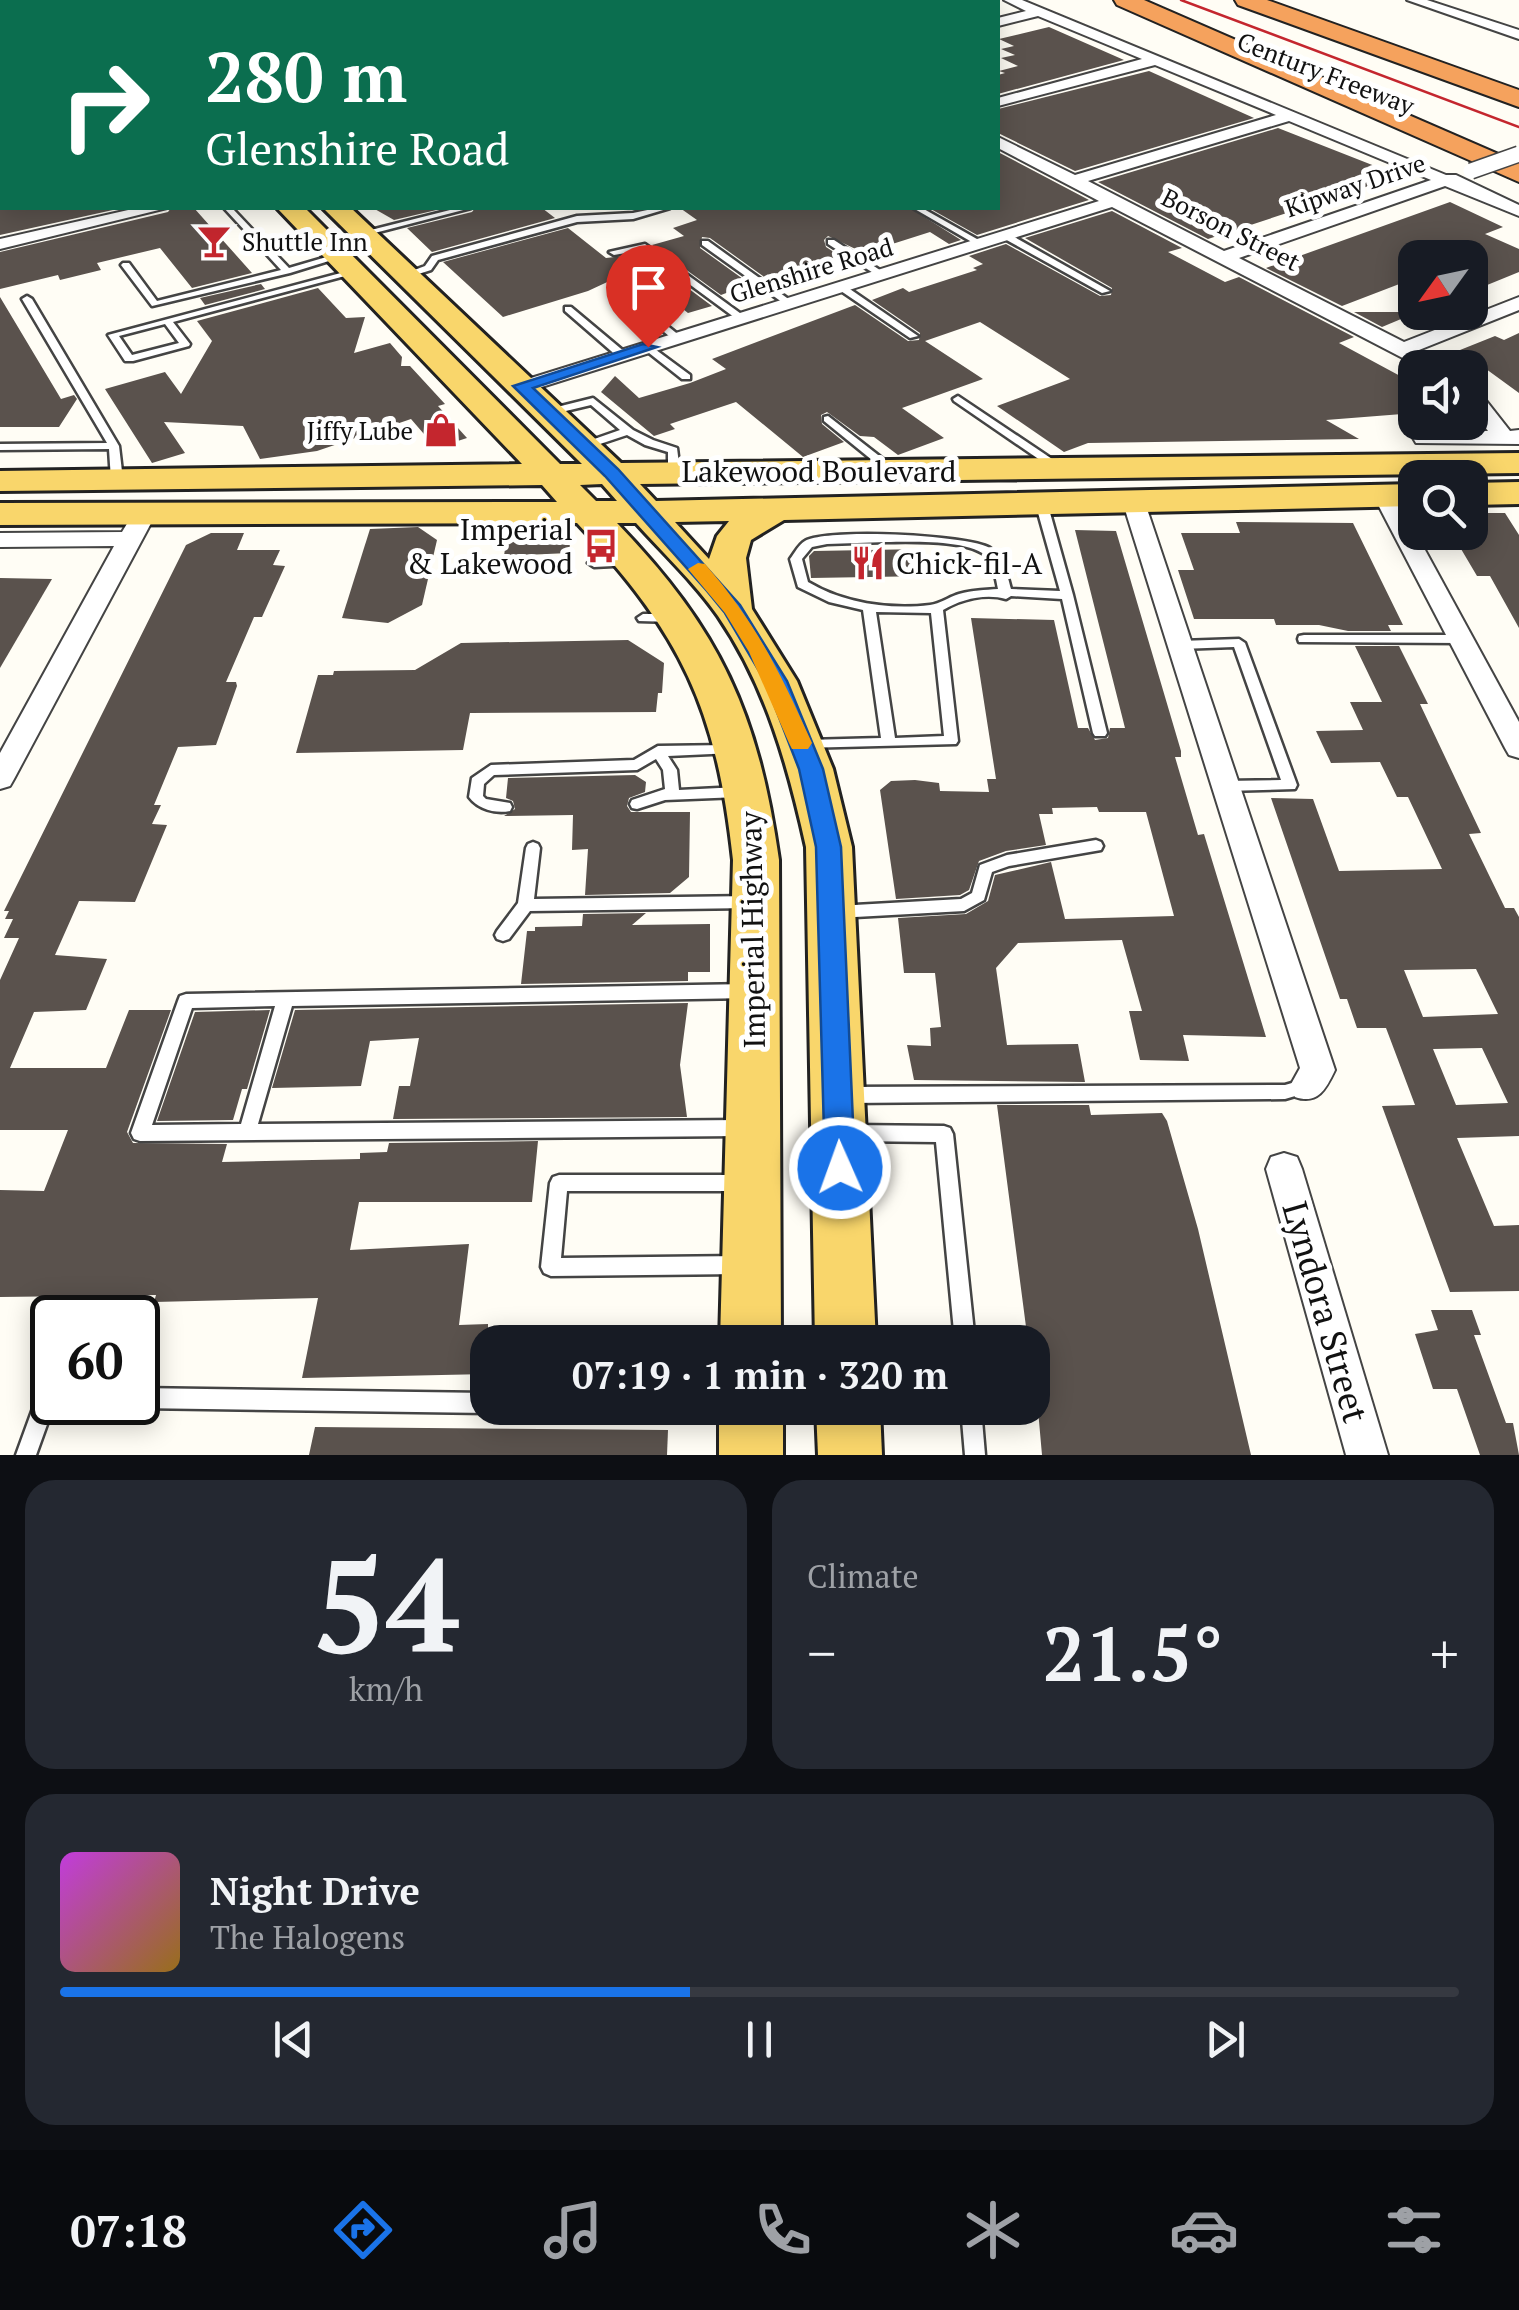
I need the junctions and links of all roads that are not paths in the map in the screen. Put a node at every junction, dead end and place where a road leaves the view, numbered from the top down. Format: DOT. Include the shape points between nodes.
graph roads {
  1 [pos="1011,0"];
  2 [pos="1129,0"];
  3 [pos="1246,0"];
  4 [pos="1414,0"];
  5 [pos="1039,12"];
  6 [pos="1000,22"];
  7 [pos="1335,32"];
  8 [pos="1519,36"];
  9 [pos="1156,60"];
  10 [pos="1519,87"];
  11 [pos="1519,99"];
  12 [pos="1000,101"];
  13 [pos="1290,116"];
  14 [pos="1000,143"];
  15 [pos="1519,150"];
  16 [pos="1519,173"];
  17 [pos="1075,180"];
  18 [pos="1445,180"];
  19 [pos="1115,202"];
  20 [pos="134,210"];
  21 [pos="230,210"];
  22 [pos="292,210"];
  23 [pos="338,210"];
  24 [pos="459,210"];
  25 [pos="658,210"];
  26 [pos="920,210"];
  27 [pos="1519,211"];
  28 [pos="363,234"];
  29 [pos="1006,236"];
  30 [pos="831,242"];
  31 [pos="705,243"];
  32 [pos="0,244"];
  33 [pos="980,244"];
  34 [pos="614,252"];
  35 [pos="1225,257"];
  36 [pos="348,264"];
  37 [pos="126,266"];
  38 [pos="286,270"];
  39 [pos="406,274"];
  40 [pos="881,274"];
  41 [pos="841,287"];
  42 [pos="1105,292"];
  43 [pos="621,293"];
  44 [pos="27,298"];
  45 [pos="789,303"];
  46 [pos="1519,303"];
  47 [pos="568,309"];
  48 [pos="741,318"];
  49 [pos="167,321"];
  50 [pos="913,336"];
  51 [pos="678,338"];
  52 [pos="648,347"];
  53 [pos="1405,349"];
  54 [pos="622,356"];
  55 [pos="686,377"];
  56 [pos="522,386"];
  57 [pos="958,398"];
  58 [pos="549,412"];
  59 [pos="1488,415"];
  60 [pos="828,419"];
  61 [pos="625,432"];
  62 [pos="1446,440"];
  63 [pos="584,446"];
  64 [pos="1514,446"];
  65 [pos="0,447"];
  66 [pos="116,463"];
  67 [pos="1060,469"];
  68 [pos="674,472"];
  69 [pos="892,472"];
  70 [pos="551,475"];
  71 [pos="0,482"];
  72 [pos="600,491"];
  73 [pos="1519,493"];
  74 [pos="1488,494"];
  75 [pos="1398,495"];
  76 [pos="1133,500"];
  77 [pos="1042,502"];
  78 [pos="778,508"];
  79 [pos="646,512"];
  80 [pos="0,514"];
  81 [pos="137,526"];
  82 [pos="0,540"];
  83 [pos="1423,550"];
  84 [pos="1006,595"];
  85 [pos="1067,595"];
  86 [pos="733,609"];
  87 [pos="869,609"];
  88 [pos="937,609"];
  89 [pos="1304,639"];
  90 [pos="1461,639"];
  91 [pos="1180,645"];
  92 [pos="1100,733"];
  93 [pos="889,743"];
  94 [pos="801,745"];
  95 [pos="1519,748"];
  96 [pos="658,751"];
  97 [pos="744,771"];
  98 [pos="0,779"];
  99 [pos="1224,786"];
  100 [pos="670,796"];
  101 [pos="637,804"];
  102 [pos="505,807"];
  103 [pos="1096,846"];
  104 [pos="533,848"];
  105 [pos="756,902"];
  106 [pos="526,905"];
  107 [pos="831,912"];
  108 [pos="503,936"];
  109 [pos="754,992"];
  110 [pos="286,998"];
  111 [pos="1307,1086"];
  112 [pos="838,1114"];
  113 [pos="754,1128"];
  114 [pos="247,1134"];
  115 [pos="1284,1168"];
  116 [pos="750,1183"];
  117 [pos="752,1265"];
  118 [pos="751,1325"];
  119 [pos="845,1325"];
  120 [pos="963,1325"];
  121 [pos="160,1398"];
  122 [pos="470,1403"];
  123 [pos="37,1425"];
  124 [pos="751,1425"];
  125 [pos="849,1425"];
  126 [pos="972,1425"];
  127 [pos="26,1455"];
  128 [pos="751,1455"];
  129 [pos="850,1455"];
  130 [pos="975,1455"];
  131 [pos="1367,1455"];
  1 -- 5 [label="street"];
  2 -- 15 [label="highway, Century Freeway"];
  2 -- 16 [label="highway"];
  3 -- 7 [label="highway, Century Freeway"];
  4 -- 8 [label="street"];
  5 -- 6 [label="street"];
  5 -- 9 [label="street"];
  7 -- 10 [label="highway"];
  7 -- 11 [label="highway, Century Freeway"];
  9 -- 12 [label="street"];
  9 -- 13 [label="street"];
  13 -- 17 [label="street"];
  13 -- 18 [label="street"];
  14 -- 17 [label="street, Borson Street"];
  15 -- 18 [label="street, Kipway Drive, bridge"];
  17 -- 19 [label="street, Borson Street"];
  18 -- 27 [label="street"];
  18 -- 35 [label="street, Kipway Drive"];
  19 -- 29 [label="street, Glenshire Road"];
  19 -- 35 [label="street, Borson Street"];
  20 -- 32 [label="street"];
  21 -- 38 [label="lane"];
  22 -- 36 [label="main road, Imperial Highway"];
  23 -- 28 [label="main road, Imperial Highway"];
  24 -- 28 [label="lane"];
  25 -- 39 [label="lane" via="577,219 436,258 428,268"];
  26 -- 33 [label="lane"];
  28 -- 39 [label="main road, Imperial Highway"];
  29 -- 33 [label="street, Glenshire Road"];
  29 -- 42 [label="lane"];
  30 -- 40 [label="lane"];
  31 -- 45 [label="lane"];
  33 -- 40 [label="street, Glenshire Road"];
  34 -- 48 [label="lane" via="645,247"];
  35 -- 53 [label="street, Borson Street"];
  36 -- 38 [label="lane"];
  36 -- 49 [label="lane" via="279,295"];
  36 -- 70 [label="main road, Imperial Highway"];
  37 -- 38 [label="lane" via="155,304"];
  39 -- 56 [label="main road, Imperial Highway"];
  40 -- 41 [label="street, Glenshire Road"];
  41 -- 45 [label="street, Glenshire Road"];
  41 -- 50 [label="lane"];
  43 -- 51 [label="lane"];
  44 -- 66 [label="lane"];
  45 -- 48 [label="street, Glenshire Road"];
  46 -- 53 [label="street"];
  47 -- 54 [label="lane"];
  48 -- 51 [label="street, Glenshire Road"];
  49 -- 49 [label="lane" via="131,330 113,335 129,359 185,344"];
  51 -- 52 [label="street, Glenshire Road"];
  52 -- 54 [label="street, Glenshire Road"];
  52 -- 55 [label="lane"];
  54 -- 56 [label="street, Glenshire Road"];
  56 -- 58 [label="main road, Imperial Highway"];
  57 -- 67 [label="lane"];
  58 -- 61 [label="lane" via="594,401"];
  58 -- 63 [label="main road, Imperial Highway"];
  59 -- 64 [label="street"];
  60 -- 69 [label="lane"];
  61 -- 63 [label="lane"];
  61 -- 68 [label="lane" via="673,450"];
  62 -- 64 [label="street"];
  63 -- 72 [label="main road, Imperial Highway"];
  64 -- 67 [label="main road, Lakewood Boulevard"];
  65 -- 66 [label="lane"];
  66 -- 70 [label="main road"];
  66 -- 71 [label="main road"];
  67 -- 69 [label="main road, Lakewood Boulevard"];
  68 -- 69 [label="main road, Lakewood Boulevard"];
  68 -- 72 [label="main road, Lakewood Boulevard"];
  70 -- 72 [label="main road, Imperial Highway"];
  72 -- 79 [label="main road, Lakewood Boulevard"];
  72 -- 81 [label="main road, Lakewood Boulevard" via="472,520"];
  72 -- 97 [label="main road, Imperial Highway" via="615,562 712,675"];
  73 -- 74 [label="main road"];
  75 -- 76 [label="main road, Lakewood Boulevard"];
  76 -- 77 [label="main road, Lakewood Boulevard"];
  76 -- 91 [label="street"];
  77 -- 78 [label="main road, Lakewood Boulevard"];
  77 -- 85 [label="lane"];
  78 -- 79 [label="main road, Lakewood Boulevard"];
  78 -- 86 [label="main road" via="735,532 725,552"];
  79 -- 86 [label="main road"];
  80 -- 81 [label="main road, Lakewood Boulevard"];
  81 -- 82 [label="street, Lakewood Boulevard"];
  81 -- 98 [label="street"];
  83 -- 90 [label="street"];
  84 -- 85 [label="lane"];
  84 -- 87 [label="lane" via="989,553 966,544 808,544 796,560 802,584 819,596"];
  84 -- 88 [label="lane" via="972,594"];
  85 -- 92 [label="lane"];
  86 -- 94 [label="main road" via="776,681"];
  87 -- 88 [label="lane"];
  87 -- 93 [label="lane"];
  88 -- 93 [label="lane" via="951,740"];
  89 -- 90 [label="lane"];
  90 -- 95 [label="street"];
  91 -- 99 [label="street"];
  91 -- 99 [label="lane" via="1239,643 1290,785"];
  93 -- 94 [label="lane"];
  94 -- 107 [label="main road" via="829,847"];
  96 -- 97 [label="lane"];
  96 -- 100 [label="lane" via="670,770"];
  96 -- 102 [label="lane" via="637,765 492,770 477,782 476,797"];
  97 -- 100 [label="lane"];
  97 -- 105 [label="main road, Imperial Highway"];
  99 -- 111 [label="street" via="1318,1070"];
  100 -- 101 [label="lane"];
  103 -- 107 [label="lane" via="985,869 979,896 964,906"];
  104 -- 106 [label="lane"];
  105 -- 106 [label="lane"];
  105 -- 109 [label="main road, Imperial Highway"];
  106 -- 108 [label="lane"];
  107 -- 112 [label="main road"];
  109 -- 110 [label="lane"];
  109 -- 113 [label="main road, Imperial Highway"];
  110 -- 114 [label="lane"];
  110 -- 114 [label="lane" via="186,1001 140,1133"];
  111 -- 112 [label="lane"];
  112 -- 119 [label="main road"];
  112 -- 120 [label="lane" via="944,1134"];
  113 -- 114 [label="lane"];
  113 -- 116 [label="main road, Imperial Highway"];
  115 -- 131 [label="street, Lyndora Street"];
  116 -- 117 [label="main road, Imperial Highway"];
  116 -- 117 [label="lane" via="559,1184 552,1267"];
  117 -- 118 [label="main road, Imperial Highway"];
  121 -- 122 [label="lane"];
  123 -- 127 [label="lane"];
  124 -- 128 [label="main road"];
  125 -- 129 [label="main road"];
  126 -- 130 [label="lane"];
}
